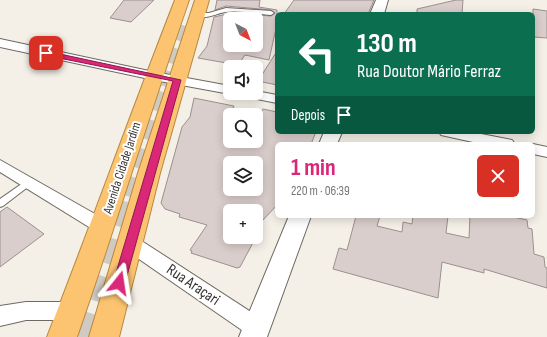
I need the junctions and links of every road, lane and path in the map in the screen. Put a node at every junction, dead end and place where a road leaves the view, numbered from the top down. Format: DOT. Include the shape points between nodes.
graph roads {
  1 [pos="182,0"];
  2 [pos="191,0"];
  3 [pos="382,0"];
  4 [pos="195,11"];
  5 [pos="378,12"];
  6 [pos="271,13"];
  7 [pos="0,43"];
  8 [pos="154,76"];
  9 [pos="177,80"];
  10 [pos="223,89"];
  11 [pos="263,96"];
  12 [pos="275,99"];
  13 [pos="456,134"];
  14 [pos="497,142"];
  15 [pos="535,149"];
  16 [pos="547,152"];
  17 [pos="0,165"];
  18 [pos="30,182"];
  19 [pos="0,204"];
  20 [pos="299,218"];
  21 [pos="103,227"];
  22 [pos="130,242"];
  23 [pos="72,311"];
  24 [pos="0,316"];
  25 [pos="255,333"];
  26 [pos="62,337"];
  27 [pos="104,337"];
  1 -- 8 [label="highway, Avenida Cidade Jardim"];
  2 -- 4 [label="highway, Avenida Cidade Jardim"];
  3 -- 5 [label="street"];
  4 -- 6 [label="lane" via="209,15 226,10"];
  4 -- 9 [label="highway, Avenida Cidade Jardim"];
  7 -- 8 [label="street"];
  8 -- 9 [label="street"];
  8 -- 21 [label="highway, Avenida Cidade Jardim"];
  9 -- 10 [label="street"];
  9 -- 22 [label="highway, Avenida Cidade Jardim"];
  11 -- 12 [label="street"];
  13 -- 14 [label="street"];
  15 -- 16 [label="street"];
  17 -- 18 [label="street"];
  18 -- 19 [label="lane"];
  18 -- 21 [label="street"];
  20 -- 25 [label="street"];
  21 -- 23 [label="highway, Avenida Cidade Jardim"];
  22 -- 25 [label="street, Rua Araçari"];
  22 -- 27 [label="highway, Avenida Cidade Jardim"];
  23 -- 24 [label="street" via="26,311"];
  23 -- 26 [label="highway, Avenida Cidade Jardim"];
}
